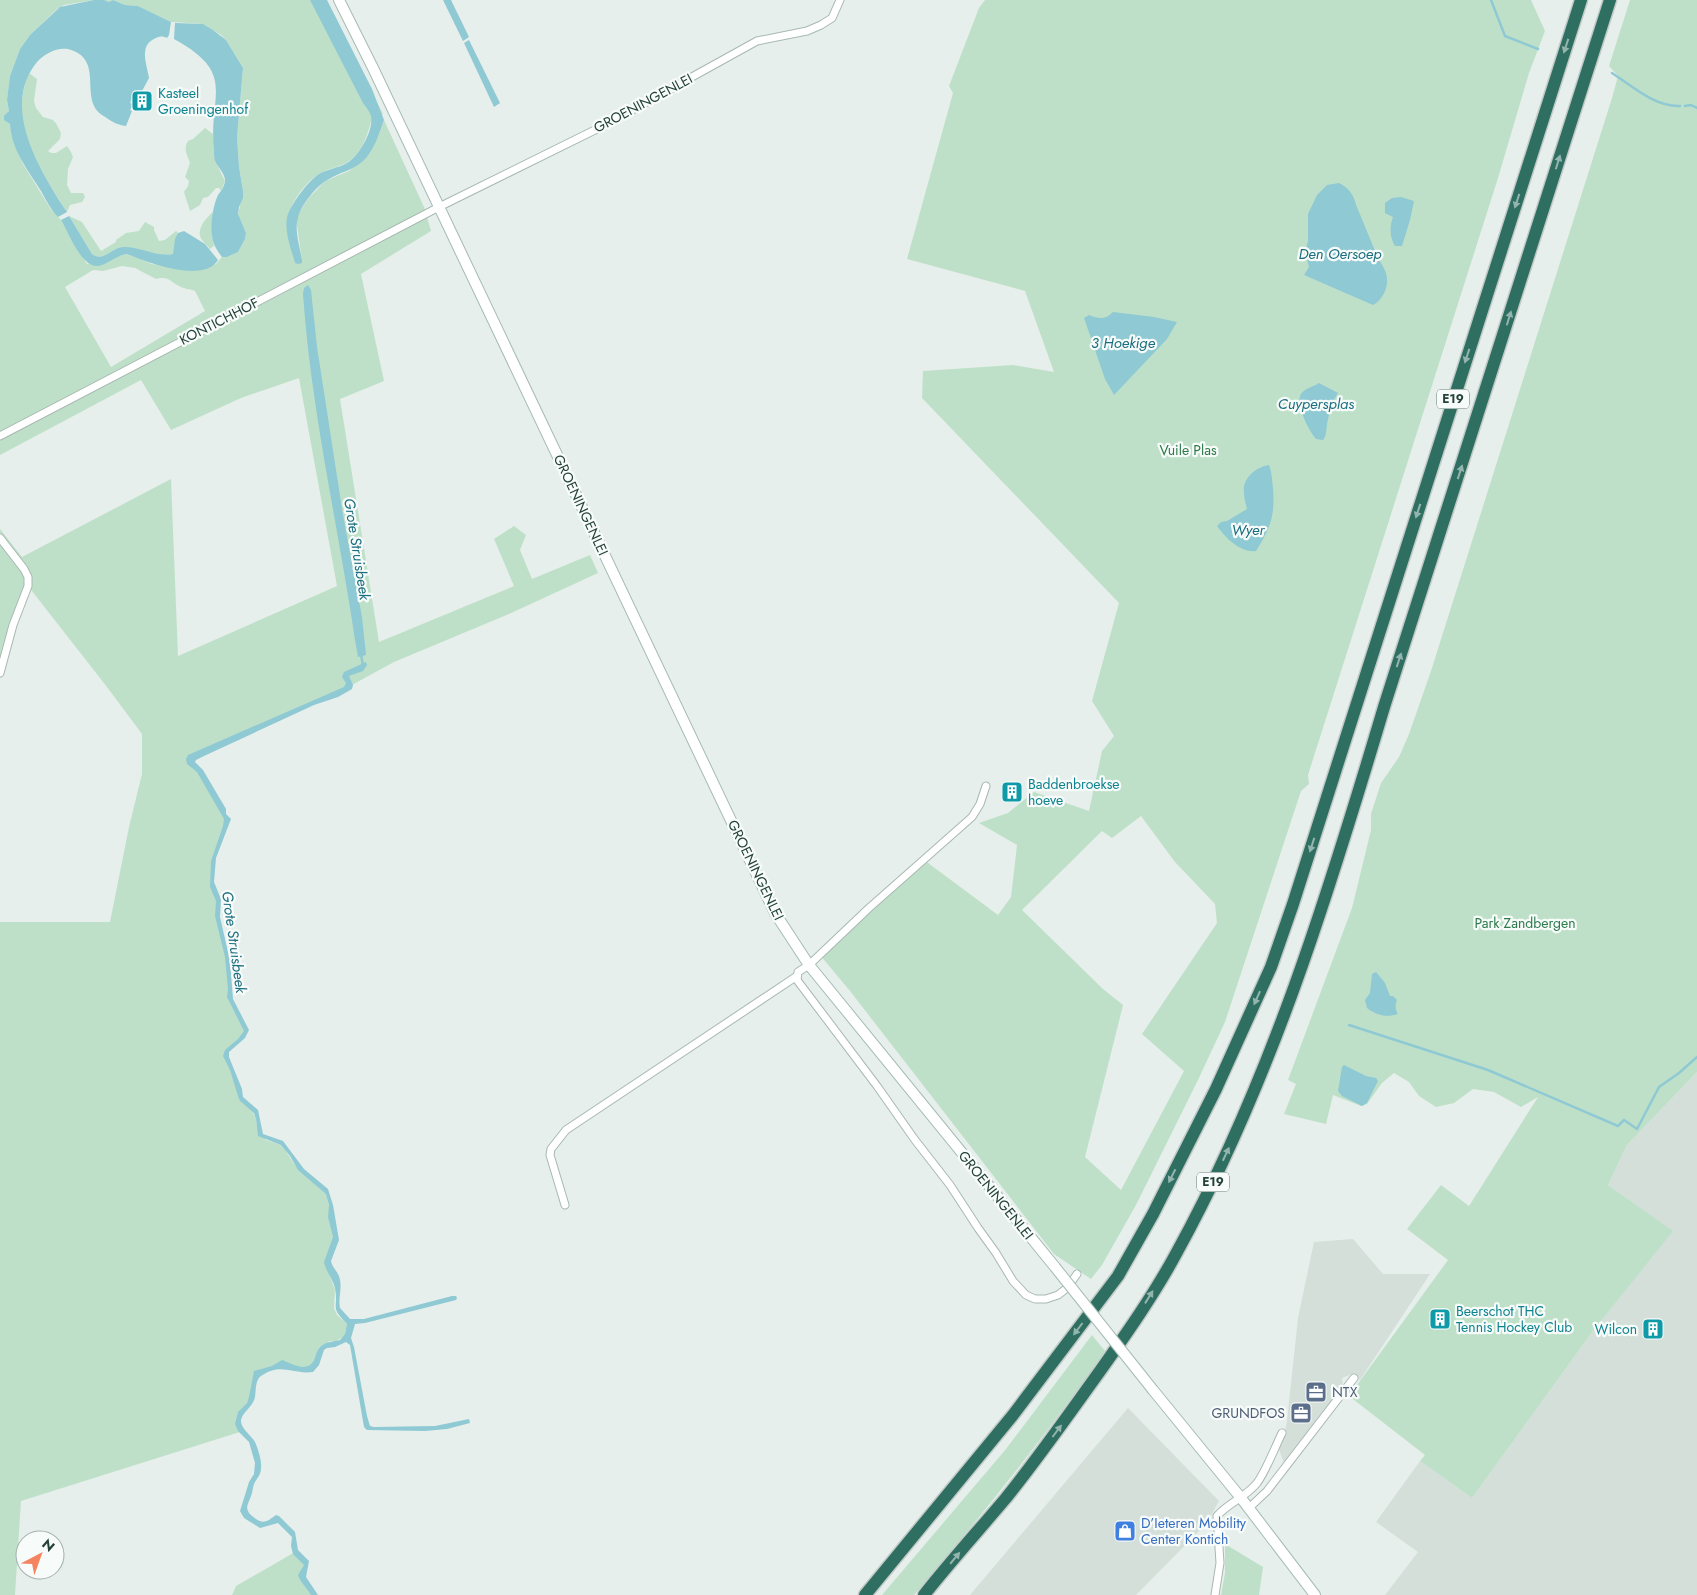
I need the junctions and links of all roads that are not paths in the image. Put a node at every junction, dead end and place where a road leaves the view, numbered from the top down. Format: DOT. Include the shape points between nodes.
graph roads {
  1 [pos="339,0"];
  2 [pos="840,0"];
  3 [pos="1582,0"];
  4 [pos="1610,0"];
  5 [pos="439,207"];
  6 [pos="0,436"];
  7 [pos="0,538"];
  8 [pos="0,673"];
  9 [pos="986,786"];
  10 [pos="809,965"];
  11 [pos="797,976"];
  12 [pos="565,1205"];
  13 [pos="1077,1274"];
  14 [pos="1354,1378"];
  15 [pos="1282,1433"];
  16 [pos="1241,1498"];
  17 [pos="1249,1508"];
  18 [pos="865,1595"];
  19 [pos="924,1595"];
  20 [pos="1215,1595"];
  21 [pos="1315,1595"];
  1 -- 5 [label="street, GROENINGENLEI"];
  2 -- 5 [label="street, GROENINGENLEI" via="832,18 822,25 757,41 607,124"];
  3 -- 18 [label="highway, E19, one-way" via="1308,858 1271,967 1243,1030 1153,1214 1118,1276 1007,1422"];
  19 -- 4 [label="highway, E19, one-way" via="1008,1495 1125,1335 1177,1253 1252,1095 1288,1005 1345,835"];
  5 -- 6 [label="street, KONTICHHOF"];
  5 -- 10 [label="street, GROENINGENLEI" via="775,913"];
  7 -- 8 [label="street" via="28,577 28,586 18,608"];
  9 -- 10 [label="street" via="972,817"];
  10 -- 11 [label="street"];
  10 -- 16 [label="street, GROENINGENLEI, bridge"];
  11 -- 12 [label="street" via="566,1130 550,1156"];
  11 -- 13 [label="street" via="796,980 950,1185 1026,1296 1046,1299 1058,1295"];
  14 -- 17 [label="street" via="1267,1492"];
  15 -- 16 [label="street" via="1257,1482"];
  16 -- 17 [label="street, GROENINGENLEI"];
  16 -- 20 [label="street" via="1217,1516 1220,1570"];
  17 -- 21 [label="street, GROENINGENLEI"];
}
